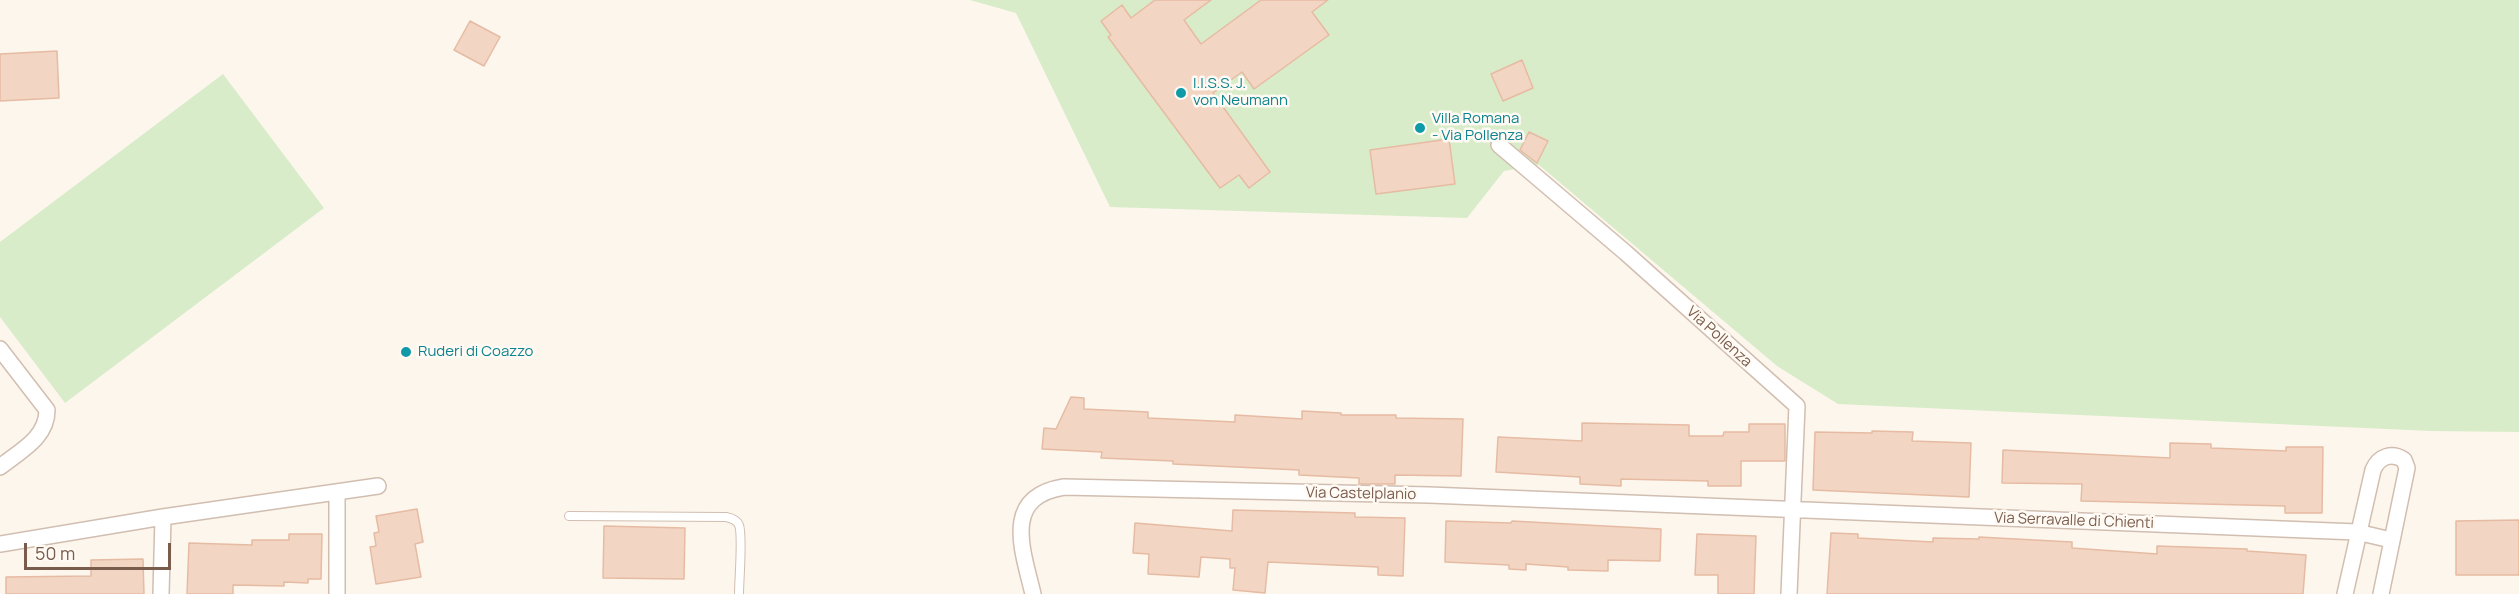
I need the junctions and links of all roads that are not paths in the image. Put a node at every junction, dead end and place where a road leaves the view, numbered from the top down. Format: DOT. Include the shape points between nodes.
graph roads {
  1 [pos="1499,145"];
  2 [pos="0,349"];
  3 [pos="0,467"];
  4 [pos="378,486"];
  5 [pos="337,493"];
  6 [pos="1791,510"];
  7 [pos="569,516"];
  8 [pos="163,517"];
  9 [pos="2358,532"];
  10 [pos="2391,540"];
  11 [pos="0,544"];
  12 [pos="162,594"];
  13 [pos="337,594"];
  14 [pos="739,594"];
  15 [pos="1033,594"];
  16 [pos="1789,594"];
  17 [pos="2345,594"];
  18 [pos="2381,594"];
  1 -- 6 [label="street, Via Pollenza" via="1797,406"];
  2 -- 3 [label="street" via="47,410 47,420 37,438"];
  4 -- 5 [label="street"];
  5 -- 8 [label="street"];
  5 -- 13 [label="street"];
  6 -- 9 [label="street, Via Serravalle di Chienti"];
  6 -- 15 [label="street, Via Castelplanio" via="1429,495 1053,488 1035,498 1022,518 1020,534"];
  6 -- 16 [label="street, Via Pollenza"];
  7 -- 14 [label="lane" via="734,519 739,524"];
  8 -- 11 [label="street"];
  8 -- 12 [label="street"];
  9 -- 10 [label="street, Via Serravalle di Chienti"];
  9 -- 10 [label="street" via="2374,466 2382,458 2395,455 2404,460 2407,468"];
  9 -- 17 [label="street"];
  10 -- 18 [label="street"];
}
